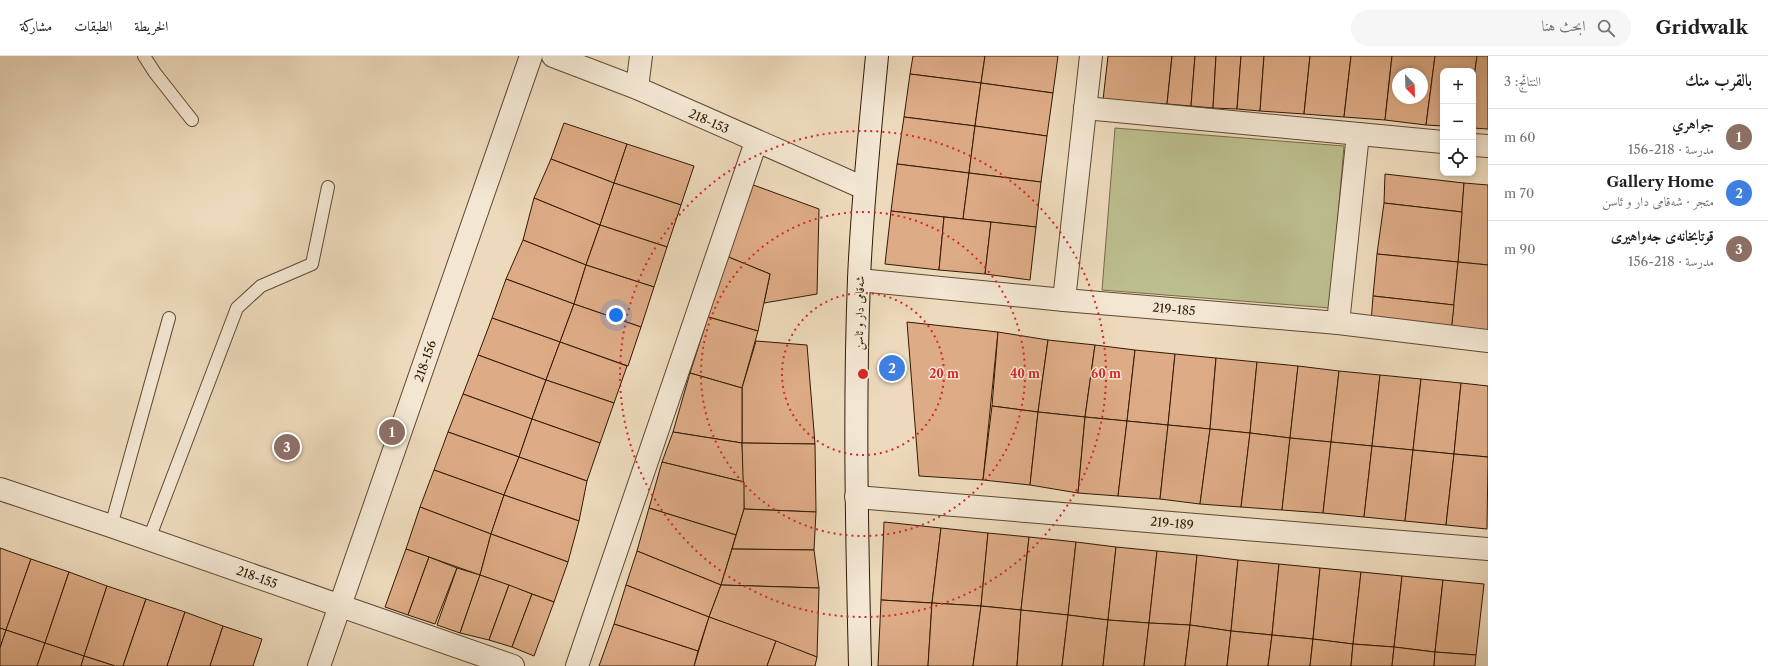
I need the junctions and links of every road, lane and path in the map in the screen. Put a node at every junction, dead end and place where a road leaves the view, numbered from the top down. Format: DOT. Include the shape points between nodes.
graph roads {
  1 [pos="144,56"];
  2 [pos="531,56"];
  3 [pos="553,56"];
  4 [pos="641,56"];
  5 [pos="877,56"];
  6 [pos="1091,56"];
  7 [pos="637,88"];
  8 [pos="1085,108"];
  9 [pos="192,120"];
  10 [pos="1358,134"];
  11 [pos="756,142"];
  12 [pos="1440,142"];
  13 [pos="1476,145"];
  14 [pos="1488,146"];
  15 [pos="328,187"];
  16 [pos="864,188"];
  17 [pos="859,280"];
  18 [pos="1064,300"];
  19 [pos="169,318"];
  20 [pos="1338,323"];
  21 [pos="1488,341"];
  22 [pos="0,489"];
  23 [pos="856,497"];
  24 [pos="111,526"];
  25 [pos="149,539"];
  26 [pos="1488,549"];
  27 [pos="339,606"];
  28 [pos="319,666"];
  29 [pos="513,666"];
  30 [pos="577,666"];
  31 [pos="860,666"];
  1 -- 9 [label="lane"];
  2 -- 27 [label="street, 218-156"];
  3 -- 7 [label="street, 218-153"];
  4 -- 7 [label="street"];
  5 -- 16 [label="street, شەقامی دار و ئاسن"];
  6 -- 8 [label="street"];
  7 -- 11 [label="street, 218-153"];
  8 -- 10 [label="street"];
  8 -- 18 [label="street"];
  10 -- 12 [label="street"];
  10 -- 20 [label="street"];
  11 -- 16 [label="street, 218-153"];
  11 -- 30 [label="street"];
  13 -- 14 [label="street"];
  15 -- 25 [label="lane" via="312,264 261,286 237,308"];
  16 -- 17 [label="street, شەقامی دار و ئاسن"];
  17 -- 18 [label="street, 219-185"];
  17 -- 23 [label="street, شەقامی دار و ئاسن"];
  18 -- 20 [label="street, 219-185"];
  19 -- 24 [label="lane"];
  20 -- 21 [label="street, 219-185"];
  22 -- 24 [label="street, 218-155"];
  23 -- 26 [label="street, 219-189"];
  23 -- 31 [label="street, شەقامی دار و ئاسن"];
  24 -- 25 [label="street, 218-155"];
  25 -- 27 [label="street, 218-155"];
  27 -- 28 [label="street, 218-156"];
  27 -- 29 [label="street, 218-155"];
}
